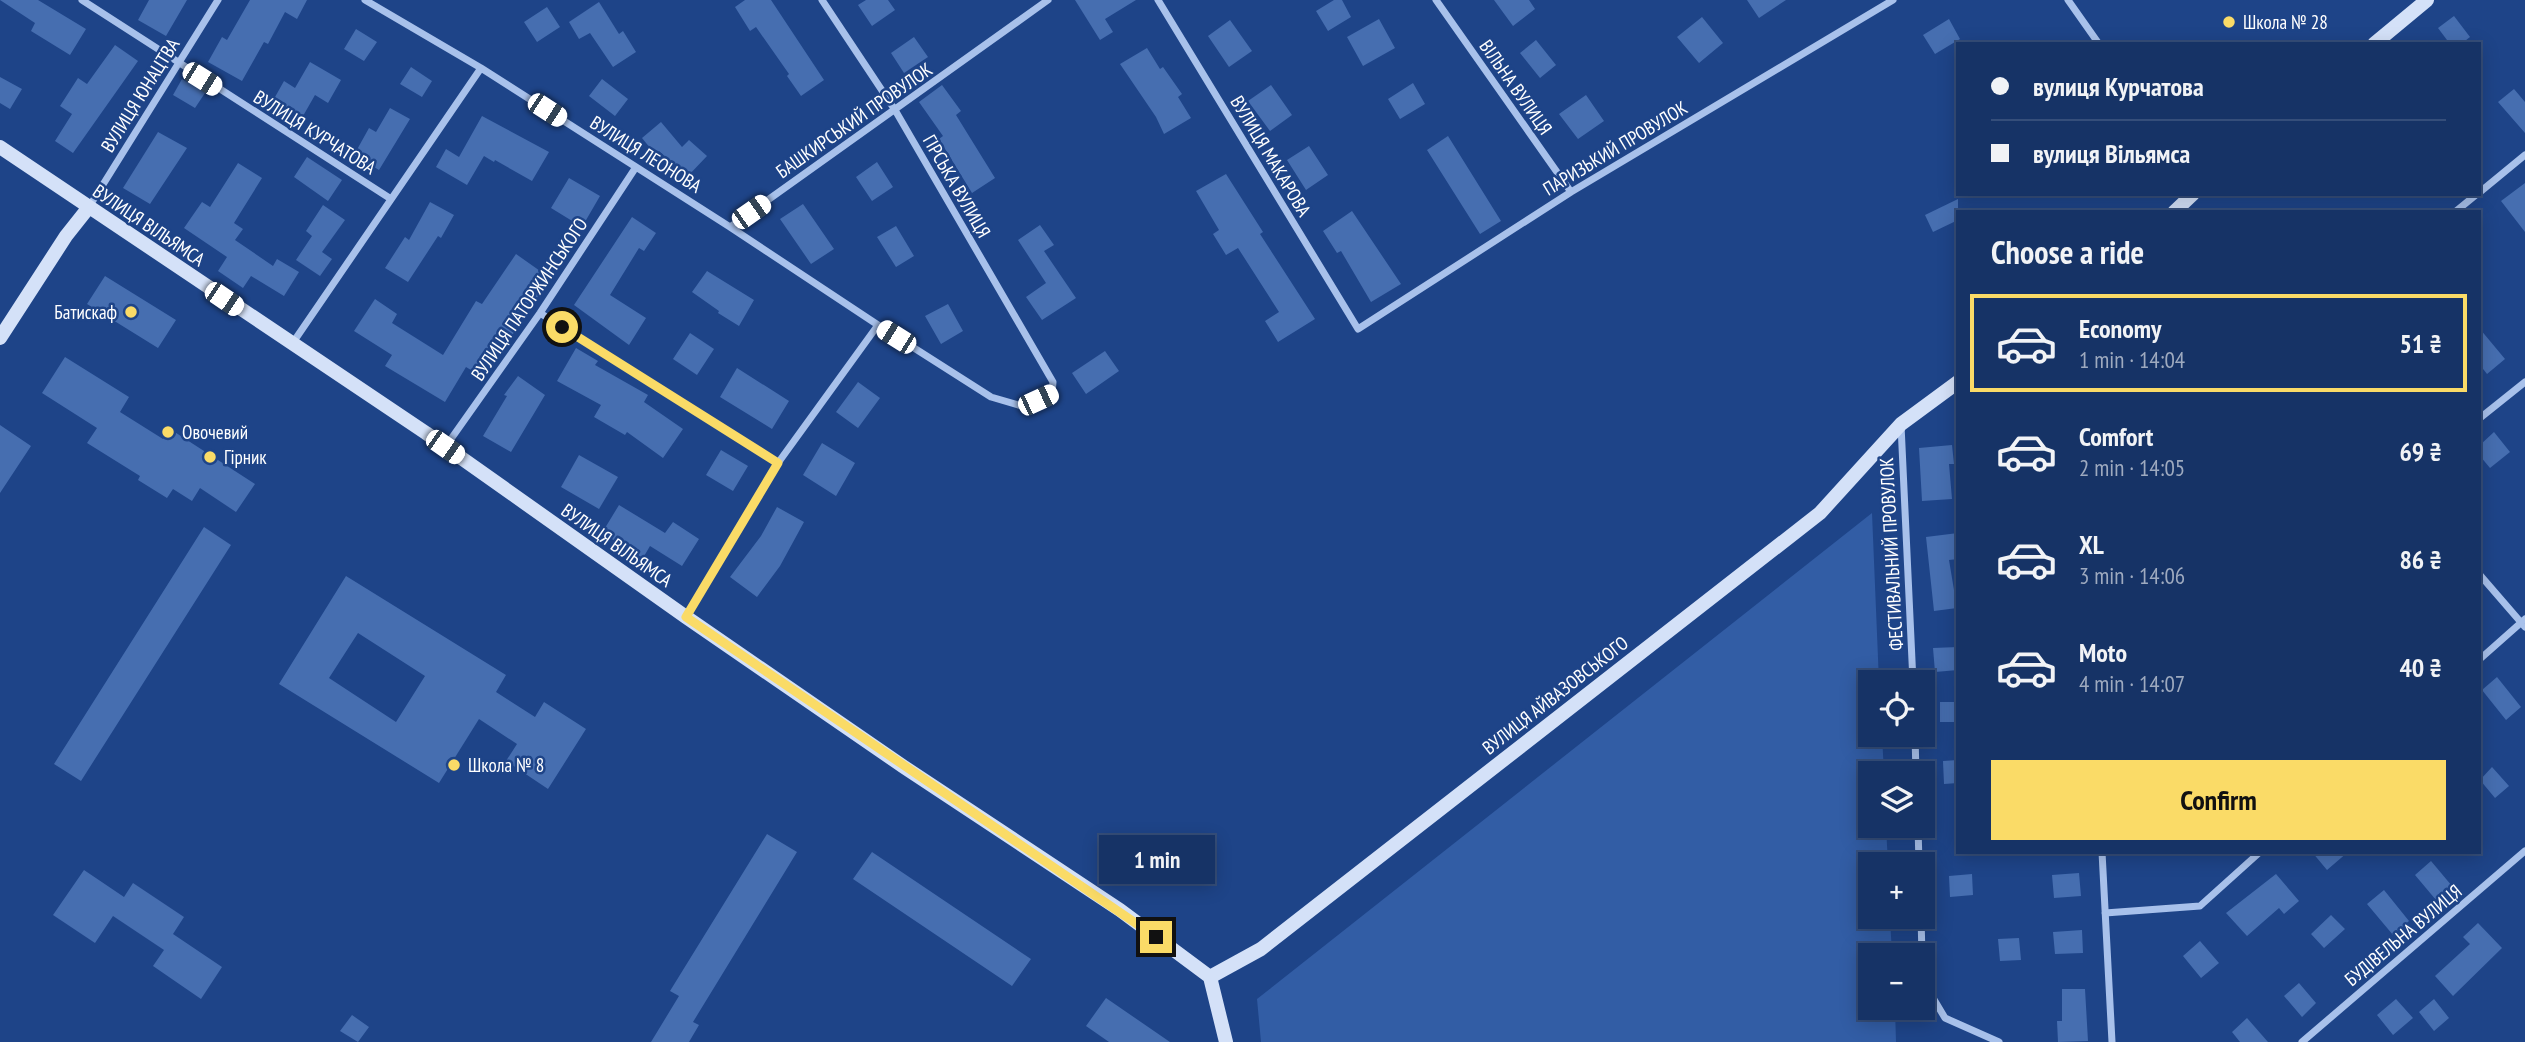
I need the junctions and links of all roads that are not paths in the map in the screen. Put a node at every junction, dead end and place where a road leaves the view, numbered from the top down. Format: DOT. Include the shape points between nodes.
graph roads {
  1 [pos="82,0"];
  2 [pos="218,0"];
  3 [pos="365,0"];
  4 [pos="822,0"];
  5 [pos="1048,0"];
  6 [pos="1158,0"];
  7 [pos="1436,0"];
  8 [pos="1893,0"];
  9 [pos="2068,0"];
  10 [pos="2427,0"];
  11 [pos="2098,42"];
  12 [pos="2376,42"];
  13 [pos="178,64"];
  14 [pos="481,68"];
  15 [pos="895,110"];
  16 [pos="0,147"];
  17 [pos="2525,155"];
  18 [pos="636,167"];
  19 [pos="2481,191"];
  20 [pos="1570,192"];
  21 [pos="2191,196"];
  22 [pos="2474,196"];
  23 [pos="391,199"];
  24 [pos="89,207"];
  25 [pos="2176,210"];
  26 [pos="2457,210"];
  27 [pos="730,227"];
  28 [pos="540,313"];
  29 [pos="878,325"];
  30 [pos="1358,329"];
  31 [pos="0,338"];
  32 [pos="292,345"];
  33 [pos="2525,382"];
  34 [pos="1956,383"];
  35 [pos="2481,417"];
  36 [pos="1901,424"];
  37 [pos="445,447"];
  38 [pos="778,463"];
  39 [pos="2481,576"];
  40 [pos="686,617"];
  41 [pos="2524,623"];
  42 [pos="2481,658"];
  43 [pos="1912,670"];
  44 [pos="2525,852"];
  45 [pos="2102,854"];
  46 [pos="2258,854"];
  47 [pos="2105,913"];
  48 [pos="1210,977"];
  49 [pos="1935,1001"];
  50 [pos="1226,1042"];
  51 [pos="1999,1042"];
  52 [pos="2112,1042"];
  53 [pos="2302,1042"];
  1 -- 13 [label="street, ВУЛИЦЯ КУРЧАТОВА"];
  2 -- 13 [label="street, ВУЛИЦЯ ЮНАЦТВА"];
  3 -- 14 [label="street, ВУЛИЦЯ ЛЕОНОВА"];
  4 -- 15 [label="street, ГІРСЬКА ВУЛИЦЯ"];
  5 -- 15 [label="street, БАШКИРСЬКИЙ ПРОВУЛОК"];
  6 -- 30 [label="street, ВУЛИЦЯ МАКАРОВА"];
  7 -- 20 [label="street, ВІЛЬНА ВУЛИЦЯ"];
  8 -- 20 [label="street, ПАРИЗЬКИЙ ПРОВУЛОК"];
  9 -- 11 [label="street"];
  10 -- 12 [label="street"];
  13 -- 23 [label="street, ВУЛИЦЯ КУРЧАТОВА"];
  13 -- 24 [label="street, ВУЛИЦЯ ЮНАЦТВА"];
  14 -- 18 [label="street, ВУЛИЦЯ ЛЕОНОВА"];
  14 -- 23 [label="street"];
  15 -- 27 [label="street, БАШКИРСЬКИЙ ПРОВУЛОК"];
  15 -- 29 [label="street, ГІРСЬКА ВУЛИЦЯ" via="1054,383 1052,394 1025,407 991,397"];
  16 -- 24 [label="street, ВУЛИЦЯ ВІЛЬЯМСА"];
  17 -- 19 [label="street"];
  18 -- 27 [label="street, ВУЛИЦЯ ЛЕОНОВА"];
  18 -- 28 [label="street, ВУЛИЦЯ ПАТОРЖИНСЬКОГО"];
  20 -- 30 [label="street, ПАРИЗЬКИЙ ПРОВУЛОК"];
  21 -- 25 [label="street"];
  22 -- 26 [label="street"];
  23 -- 32 [label="street"];
  24 -- 31 [label="street"];
  24 -- 32 [label="street, ВУЛИЦЯ ВІЛЬЯМСА"];
  27 -- 29 [label="street"];
  28 -- 37 [label="street, ВУЛИЦЯ ПАТОРЖИНСЬКОГО"];
  28 -- 38 [label="street"];
  29 -- 38 [label="street"];
  32 -- 37 [label="street, ВУЛИЦЯ ВІЛЬЯМСА"];
  33 -- 35 [label="street"];
  34 -- 36 [label="street, ВУЛИЦЯ АЙВАЗОВСЬКОГО"];
  36 -- 43 [label="street, ФЕСТИВАЛЬНИЙ ПРОВУЛОК"];
  36 -- 48 [label="street, ВУЛИЦЯ АЙВАЗОВСЬКОГО" via="1820,513 1261,949"];
  37 -- 40 [label="street, ВУЛИЦЯ ВІЛЬЯМСА"];
  38 -- 40 [label="street"];
  39 -- 41 [label="street"];
  40 -- 48 [label="street, ВУЛИЦЯ ВІЛЬЯМСА"];
  41 -- 42 [label="street"];
  44 -- 53 [label="street, БУДІВЕЛЬНА ВУЛИЦЯ"];
  45 -- 47 [label="street"];
  46 -- 47 [label="street" via="2200,906"];
  47 -- 52 [label="street"];
  48 -- 50 [label="street"];
  49 -- 51 [label="street" via="1945,1018"];
}
